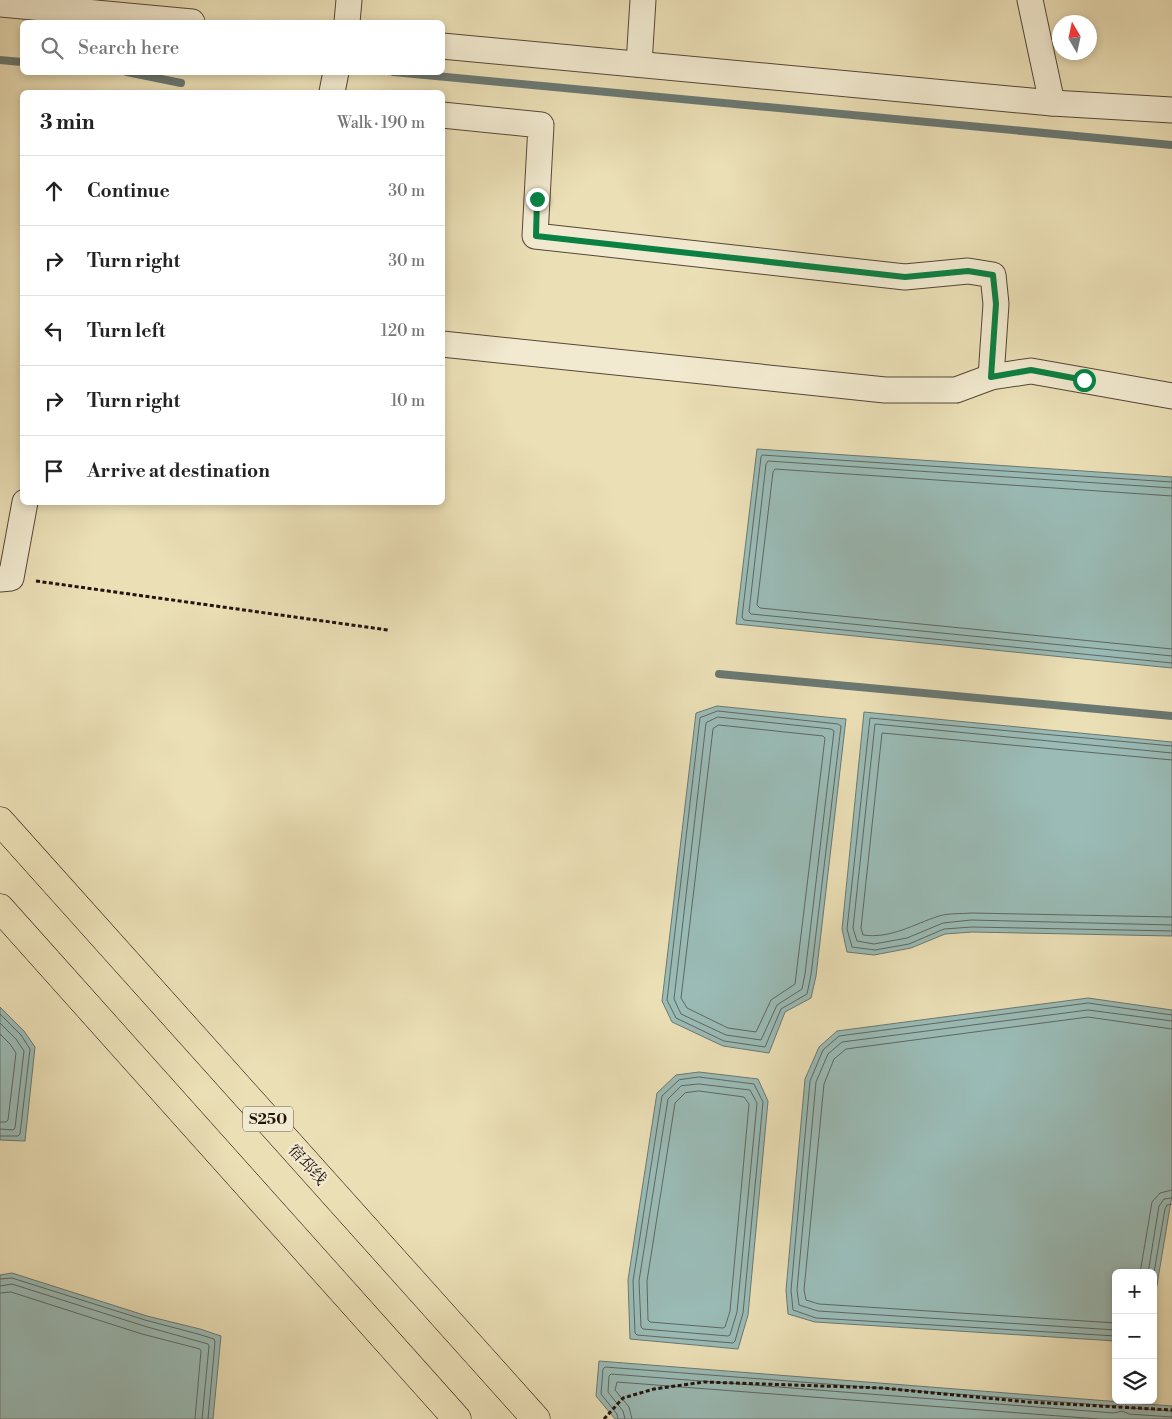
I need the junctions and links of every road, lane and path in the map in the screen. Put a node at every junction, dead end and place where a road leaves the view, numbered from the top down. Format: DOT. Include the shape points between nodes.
graph roads {
  1 [pos="349,0"];
  2 [pos="643,0"];
  3 [pos="1030,0"];
  4 [pos="0,4"];
  5 [pos="171,20"];
  6 [pos="346,20"];
  7 [pos="445,46"];
  8 [pos="639,64"];
  9 [pos="335,75"];
  10 [pos="332,90"];
  11 [pos="1052,103"];
  12 [pos="1172,110"];
  13 [pos="445,115"];
  14 [pos="445,344"];
  15 [pos="991,377"];
  16 [pos="1172,396"];
  17 [pos="23,505"];
  18 [pos="5,578"];
  19 [pos="388,630"];
  20 [pos="0,821"];
  21 [pos="0,908"];
  22 [pos="1172,1410"];
  23 [pos="457,1419"];
  24 [pos="536,1419"];
  25 [pos="604,1419"];
  1 -- 6 [label="street"];
  2 -- 8 [label="street"];
  3 -- 11 [label="street"];
  4 -- 5 [label="street"];
  7 -- 8 [label="street"];
  8 -- 11 [label="street"];
  9 -- 10 [label="street"];
  11 -- 12 [label="street"];
  13 -- 15 [label="street" via="541,125 536,236 905,277 968,271 993,275 996,304"];
  14 -- 15 [label="street" via="885,390 956,390"];
  15 -- 16 [label="street" via="1031,370"];
  17 -- 18 [label="street"];
  18 -- 19 [label="path"];
  20 -- 24 [label="main road, 宿邳线 / S250"];
  21 -- 23 [label="main road"];
  22 -- 25 [label="path" via="1028,1402 882,1388 704,1382 654,1389 623,1398"];
}
